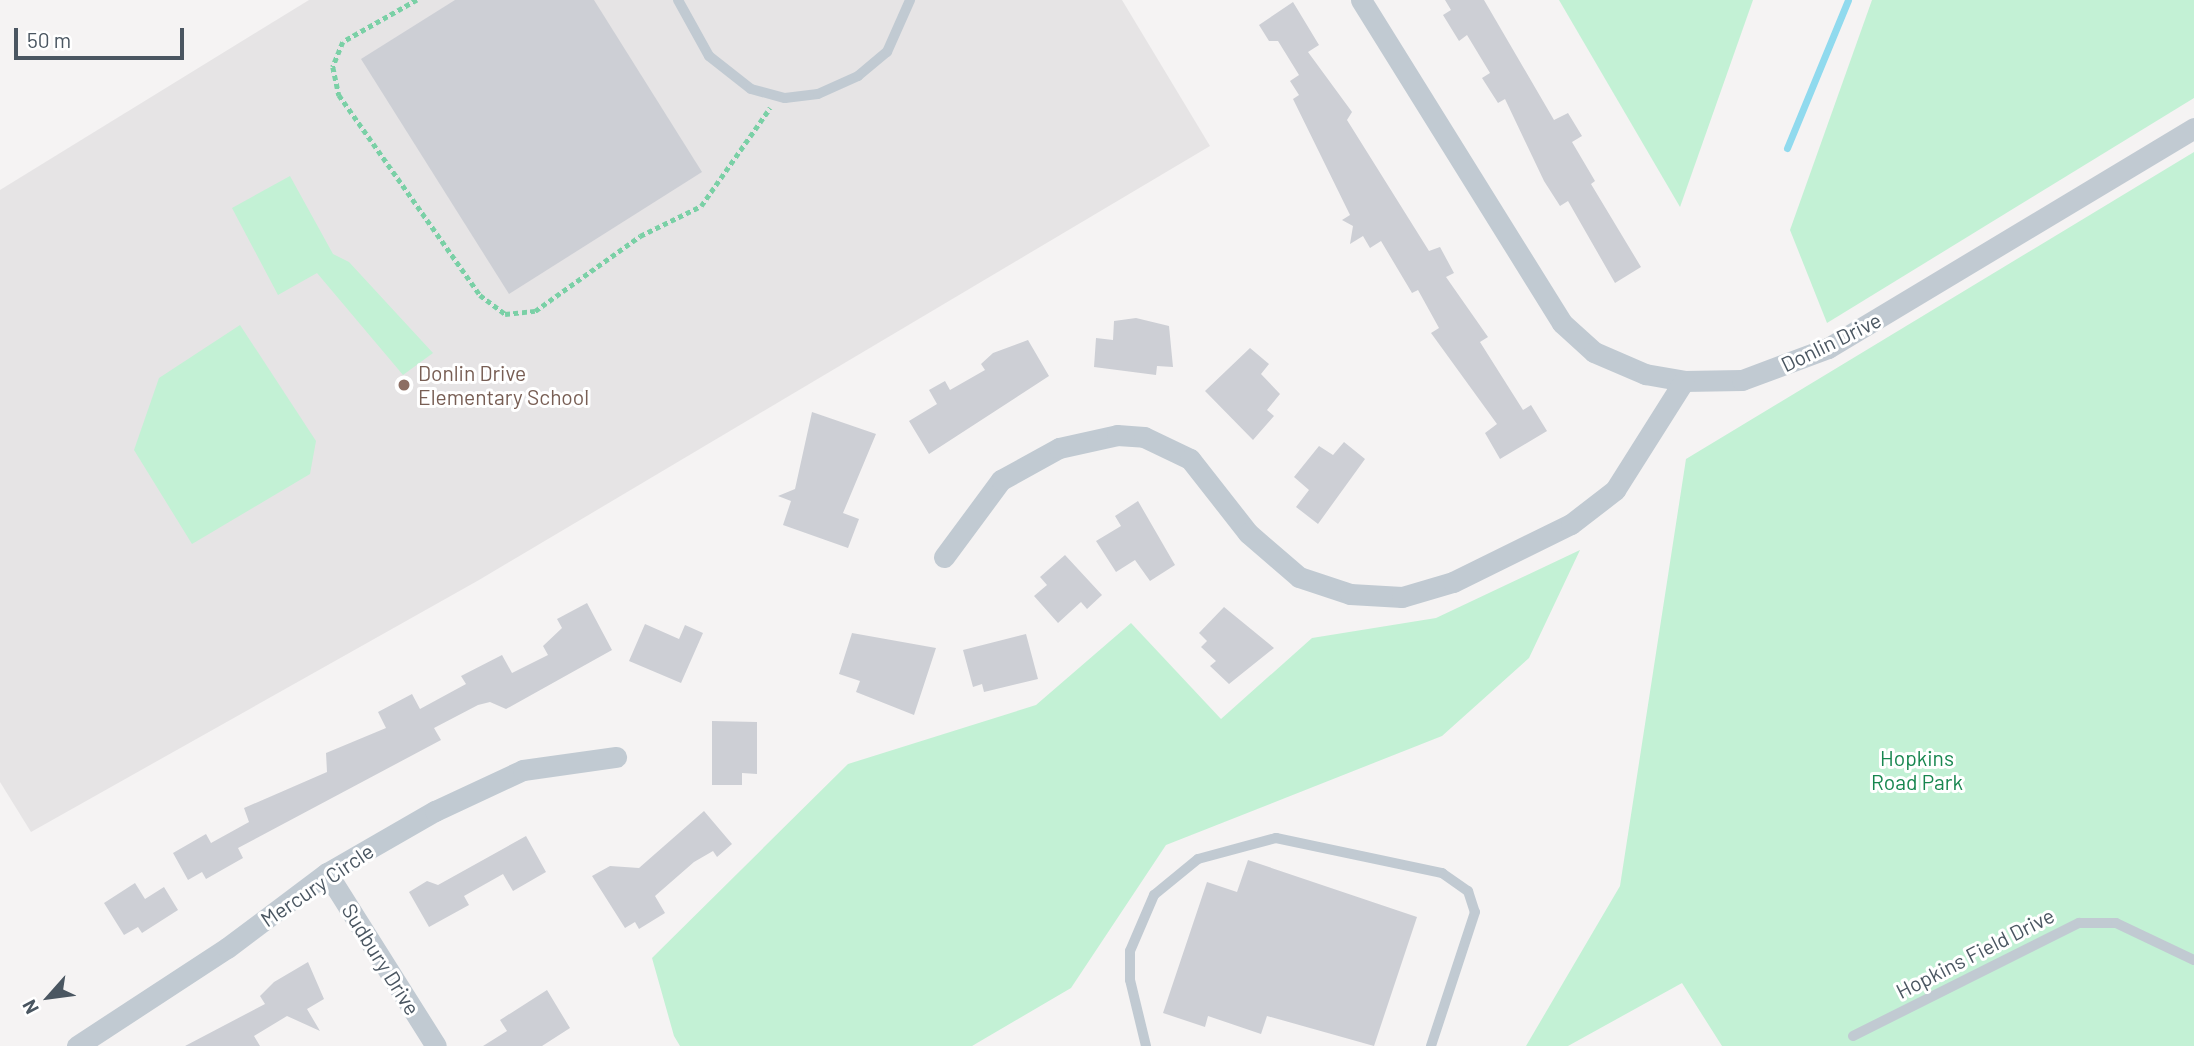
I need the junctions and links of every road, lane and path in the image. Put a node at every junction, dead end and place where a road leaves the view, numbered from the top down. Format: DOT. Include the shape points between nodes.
graph roads {
  1 [pos="417,0"];
  2 [pos="678,0"];
  3 [pos="910,0"];
  4 [pos="1361,0"];
  5 [pos="778,96"];
  6 [pos="2194,128"];
  7 [pos="1684,381"];
  8 [pos="944,557"];
  9 [pos="616,757"];
  10 [pos="327,873"];
  11 [pos="2194,960"];
  12 [pos="1853,1036"];
  13 [pos="78,1046"];
  14 [pos="436,1046"];
  15 [pos="1146,1046"];
  16 [pos="1431,1046"];
  1 -- 5 [label="path" via="343,42 333,67 339,95 480,295 505,314 535,311 640,236 701,206"];
  2 -- 5 [label="lane" via="709,56 751,89"];
  3 -- 5 [label="lane" via="887,52 858,76 818,94"];
  4 -- 7 [label="street, Donlin Drive" via="1562,323 1594,352 1645,374"];
  6 -- 7 [label="street, Donlin Drive" via="1828,348 1742,380"];
  7 -- 8 [label="street" via="1622,480 1571,524 1453,582 1402,597 1350,594 1299,577 1248,533 1190,458 1144,437 1117,435 1059,448 1001,480"];
  9 -- 10 [label="street, Mercury Circle" via="552,763 492,782"];
  10 -- 13 [label="street, Mercury Circle" via="217,956"];
  10 -- 14 [label="street, Sudbury Drive"];
  11 -- 12 [label="lane, Hopkins Field Drive" via="2116,923 2079,923"];
  15 -- 16 [label="lane" via="1130,980 1130,951 1154,895 1198,859 1276,838 1442,873 1468,891 1475,912"];
}
